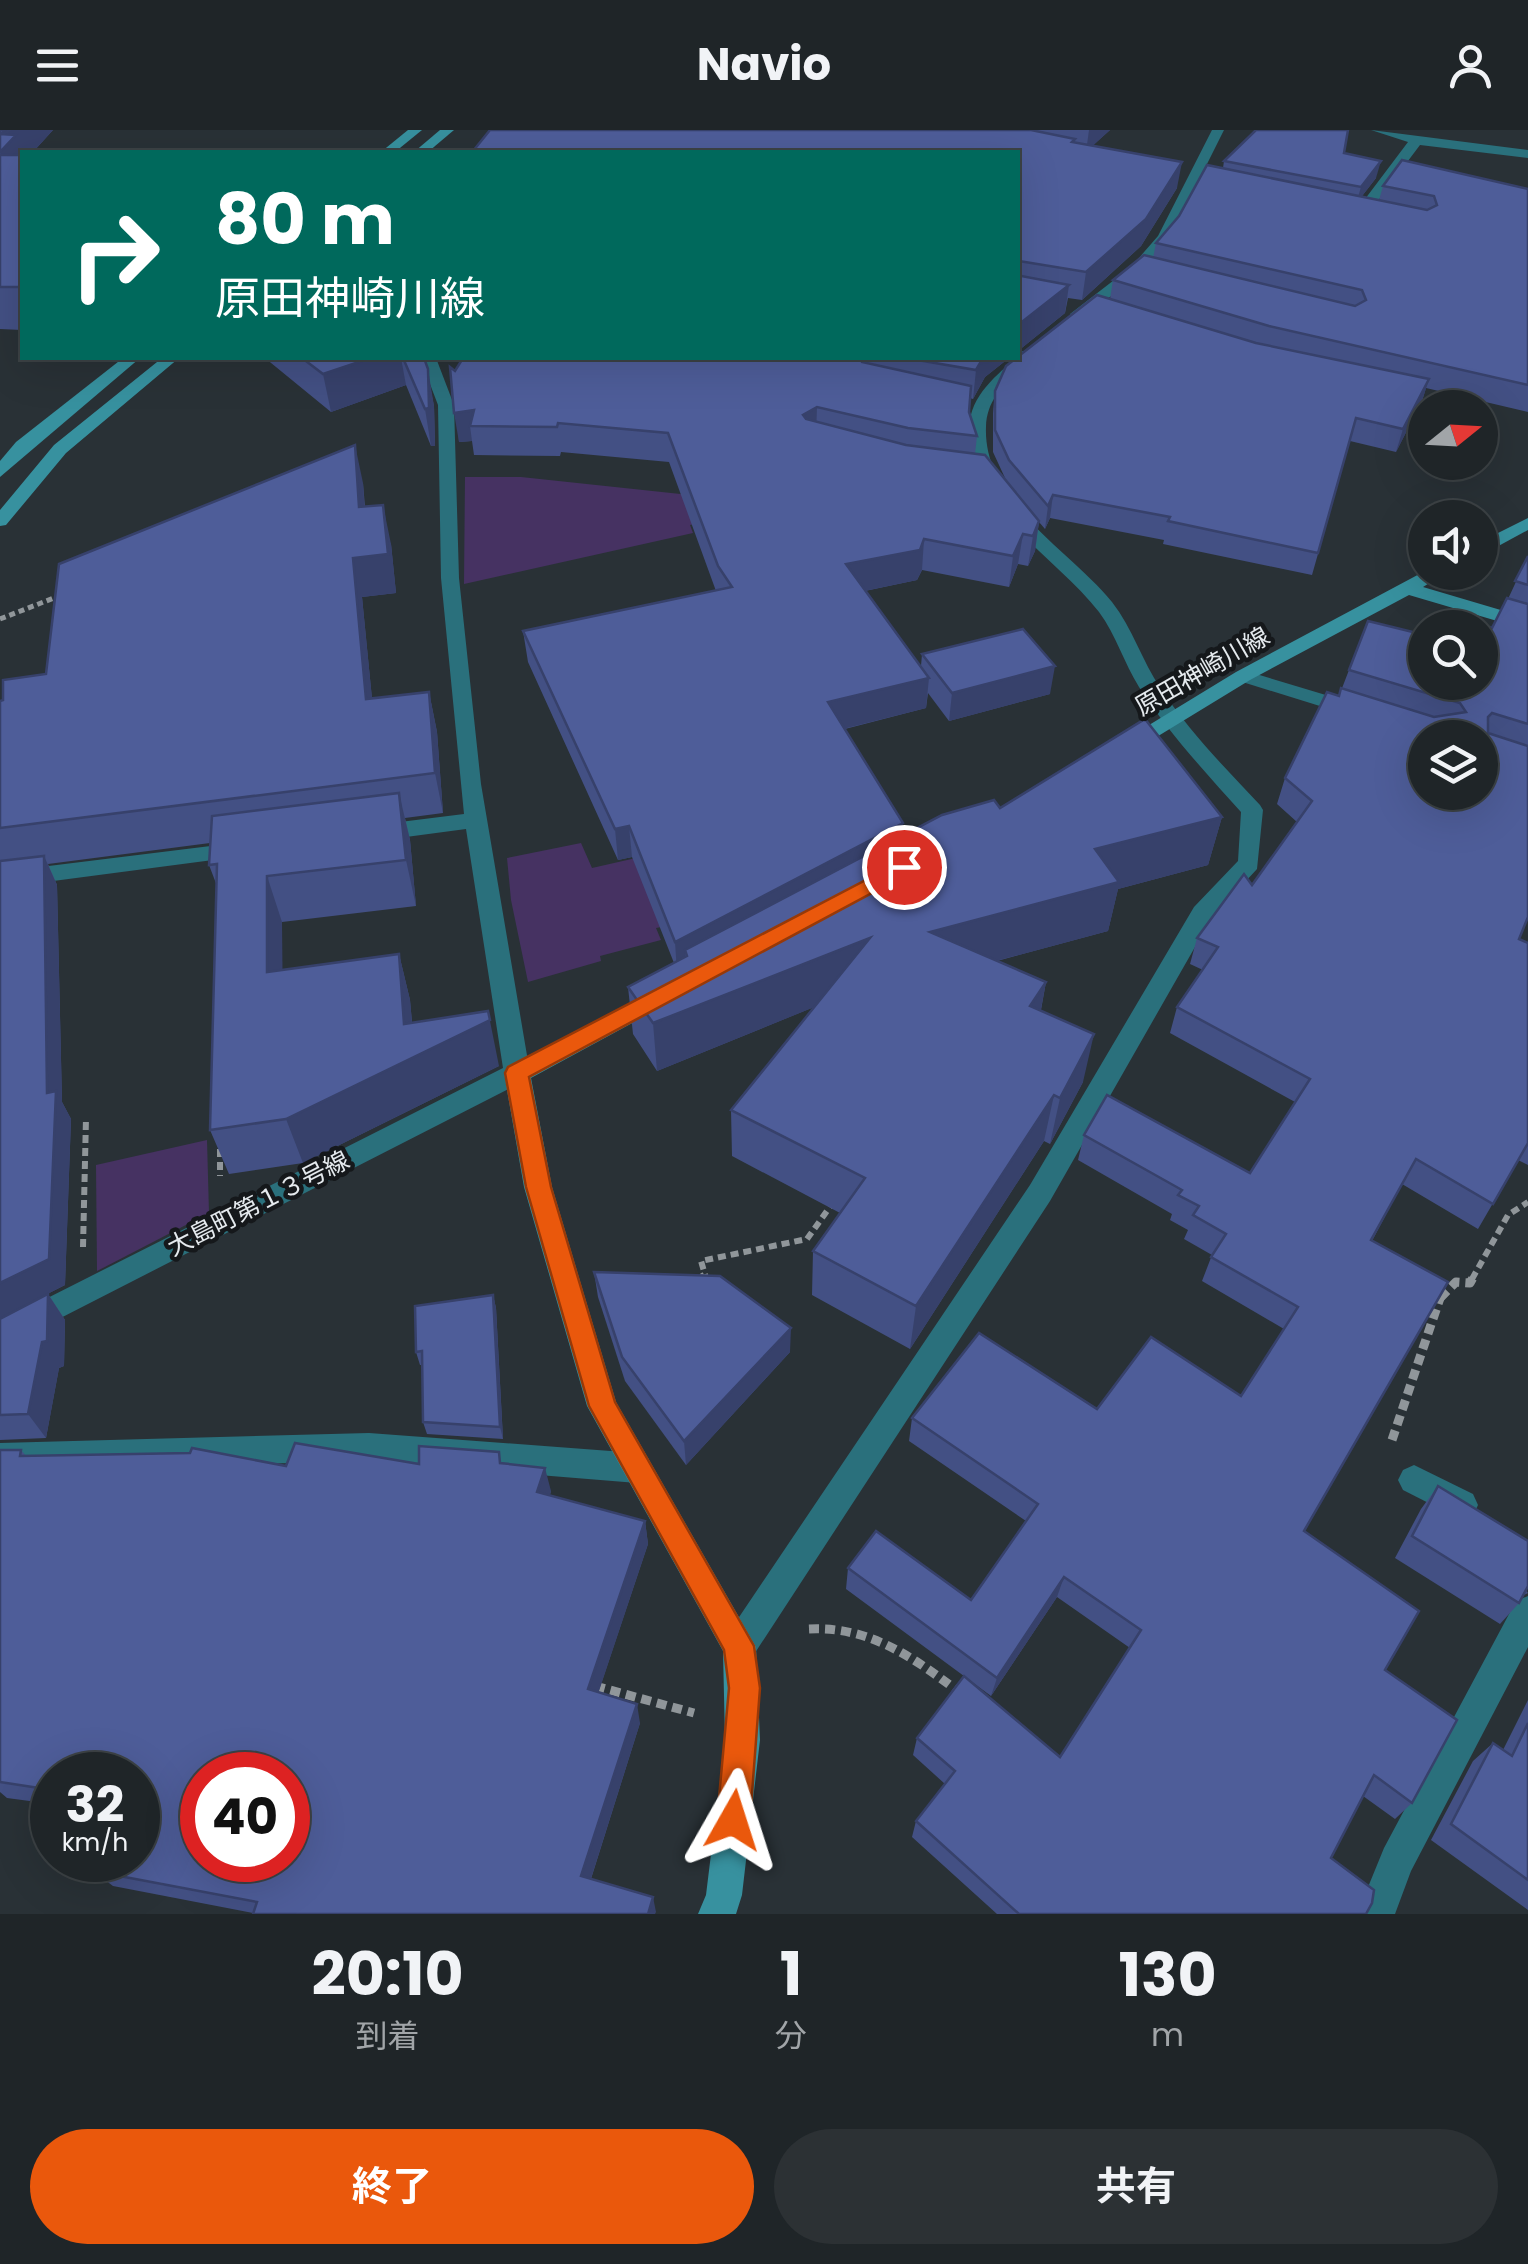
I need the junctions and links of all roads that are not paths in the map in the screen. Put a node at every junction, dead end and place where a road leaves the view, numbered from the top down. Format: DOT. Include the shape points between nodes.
graph roads {
  1 [pos="416,130"];
  2 [pos="448,130"];
  3 [pos="1218,130"];
  4 [pos="1377,130"];
  5 [pos="1416,139"];
  6 [pos="390,150"];
  7 [pos="423,150"];
  8 [pos="1528,154"];
  9 [pos="1344,208"];
  10 [pos="1363,211"];
  11 [pos="1382,216"];
  12 [pos="130,360"];
  13 [pos="169,360"];
  14 [pos="429,360"];
  15 [pos="0,472"];
  16 [pos="0,520"];
  17 [pos="1528,523"];
  18 [pos="1498,540"];
  19 [pos="1408,589"];
  20 [pos="1411,590"];
  21 [pos="1528,624"];
  22 [pos="1242,676"];
  23 [pos="1369,715"];
  24 [pos="1172,720"];
  25 [pos="1105,757"];
  26 [pos="476,820"];
  27 [pos="346,836"];
  28 [pos="271,846"];
  29 [pos="0,880"];
  30 [pos="675,989"];
  31 [pos="517,1073"];
  32 [pos="0,1336"];
  33 [pos="0,1457"];
  34 [pos="637,1468"];
  35 [pos="1414,1480"];
  36 [pos="1495,1523"];
  37 [pos="1528,1613"];
  38 [pos="739,1646"];
  39 [pos="717,1914"];
  40 [pos="1376,1914"];
  1 -- 6 [label="street"];
  2 -- 7 [label="street"];
  3 -- 24 [label="street" via="1146,272 1050,337 971,407 982,476 1109,611"];
  4 -- 5 [label="street"];
  5 -- 8 [label="street"];
  5 -- 10 [label="street"];
  9 -- 10 [label="street"];
  10 -- 11 [label="street"];
  12 -- 15 [label="street" via="22,446"];
  13 -- 16 [label="street" via="60,450"];
  14 -- 26 [label="street" via="446,405 450,578"];
  17 -- 18 [label="street"];
  19 -- 22 [label="street, 原田神崎川線"];
  20 -- 21 [label="street"];
  22 -- 23 [label="street"];
  22 -- 24 [label="street, 原田神崎川線"];
  24 -- 25 [label="street, 原田神崎川線"];
  24 -- 38 [label="street" via="1252,810 1250,863 1202,913 1040,1193"];
  26 -- 27 [label="street"];
  26 -- 31 [label="street"];
  28 -- 29 [label="street"];
  30 -- 31 [label="street"];
  31 -- 32 [label="street, 大島町第１３号線"];
  31 -- 34 [label="street" via="566,1291 602,1406"];
  33 -- 34 [label="street" via="369,1447"];
  34 -- 38 [label="street"];
  35 -- 36 [label="street"];
  37 -- 40 [label="street" via="1396,1861"];
  38 -- 39 [label="street" via="743,1726"];
}
